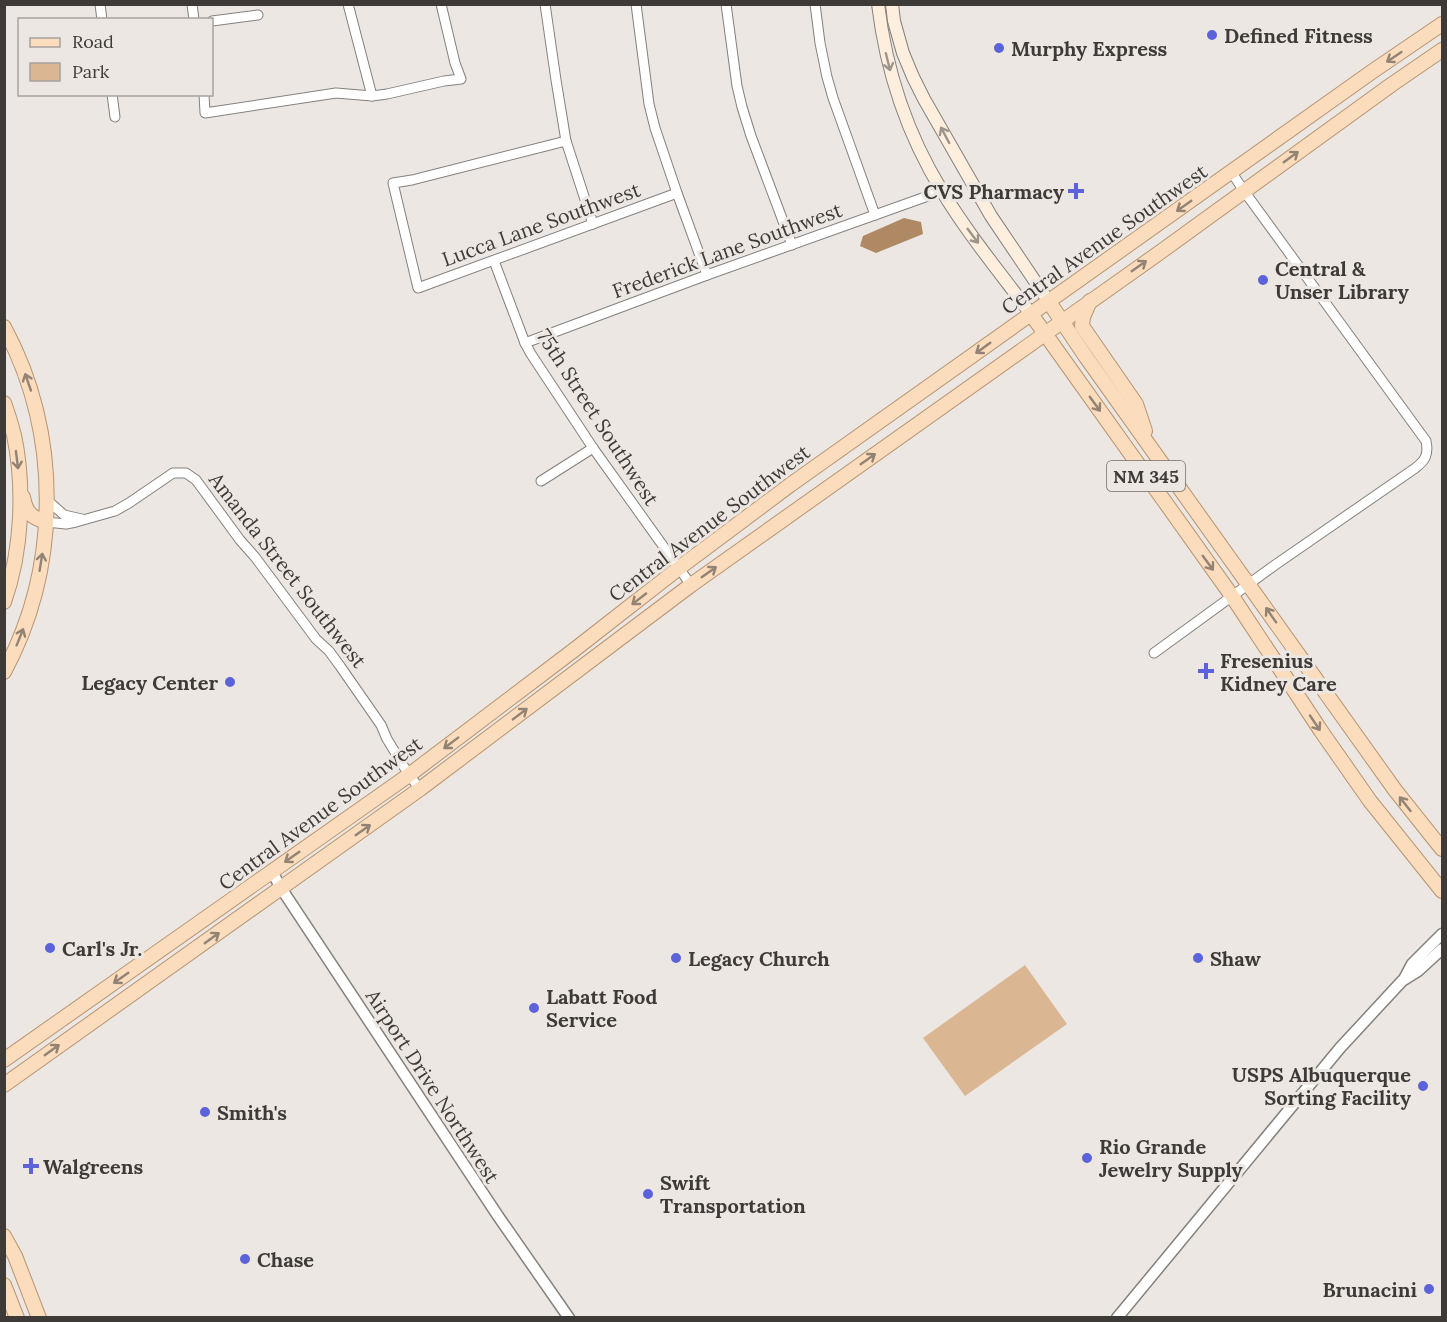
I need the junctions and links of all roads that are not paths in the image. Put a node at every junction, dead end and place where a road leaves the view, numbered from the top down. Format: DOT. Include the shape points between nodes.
graph roads {
  1 [pos="348,4"];
  2 [pos="441,4"];
  3 [pos="545,4"];
  4 [pos="636,4"];
  5 [pos="726,4"];
  6 [pos="816,4"];
  7 [pos="878,4"];
  8 [pos="892,4"];
  9 [pos="258,15"];
  10 [pos="213,21"];
  11 [pos="1443,24"];
  12 [pos="1443,50"];
  13 [pos="112,96"];
  14 [pos="204,96"];
  15 [pos="372,96"];
  16 [pos="115,117"];
  17 [pos="566,141"];
  18 [pos="1232,173"];
  19 [pos="942,191"];
  20 [pos="1244,191"];
  21 [pos="677,193"];
  22 [pos="875,215"];
  23 [pos="593,224"];
  24 [pos="792,244"];
  25 [pos="494,261"];
  26 [pos="707,275"];
  27 [pos="1091,300"];
  28 [pos="1049,302"];
  29 [pos="1031,314"];
  30 [pos="1062,320"];
  31 [pos="4,327"];
  32 [pos="1044,333"];
  33 [pos="525,343"];
  34 [pos="4,403"];
  35 [pos="1150,445"];
  36 [pos="593,448"];
  37 [pos="541,481"];
  38 [pos="21,489"];
  39 [pos="47,500"];
  40 [pos="85,520"];
  41 [pos="46,522"];
  42 [pos="679,568"];
  43 [pos="1249,584"];
  44 [pos="691,585"];
  45 [pos="1232,596"];
  46 [pos="4,602"];
  47 [pos="1154,652"];
  48 [pos="4,672"];
  49 [pos="409,775"];
  50 [pos="420,789"];
  51 [pos="335,827"];
  52 [pos="344,843"];
  53 [pos="1443,849"];
  54 [pos="272,872"];
  55 [pos="281,888"];
  56 [pos="1443,891"];
  57 [pos="1443,934"];
  58 [pos="1443,949"];
  59 [pos="1402,981"];
  60 [pos="4,1060"];
  61 [pos="4,1084"];
  62 [pos="4,1236"];
  63 [pos="10,1258"];
  64 [pos="4,1285"];
  65 [pos="17,1317"];
  66 [pos="39,1317"];
  67 [pos="569,1317"];
  68 [pos="1117,1317"];
  1 -- 15 [label="street"];
  2 -- 15 [label="street" via="461,79"];
  3 -- 17 [label="street"];
  4 -- 21 [label="street" via="649,104"];
  5 -- 24 [label="street" via="742,107"];
  6 -- 22 [label="street" via="826,77"];
  7 -- 19 [label="main road, one-way" via="885,51 900,102"];
  28 -- 8 [label="main road, one-way" via="984,206 924,99 903,53"];
  9 -- 10 [label="street"];
  11 -- 18 [label="main road, Central Avenue Southwest, one-way"];
  20 -- 12 [label="main road, one-way"];
  13 -- 16 [label="street"];
  14 -- 15 [label="street" via="205,112 336,93"];
  17 -- 23 [label="street"];
  17 -- 25 [label="street, Lucca Lane Southwest" via="393,183 418,288"];
  18 -- 20 [label="street"];
  18 -- 28 [label="main road, Central Avenue Southwest, one-way"];
  19 -- 22 [label="street, Frederick Lane Southwest"];
  19 -- 29 [label="main road, one-way"];
  27 -- 20 [label="main road, one-way"];
  20 -- 43 [label="street" via="1420,432 1428,449 1422,463"];
  21 -- 23 [label="street, Lucca Lane Southwest"];
  21 -- 26 [label="street"];
  22 -- 24 [label="street, Frederick Lane Southwest"];
  23 -- 25 [label="street, Lucca Lane Southwest"];
  24 -- 26 [label="street, Frederick Lane Southwest"];
  25 -- 33 [label="street, 75th Street Southwest"];
  26 -- 33 [label="street, Frederick Lane Southwest"];
  27 -- 30 [label="main road"];
  27 -- 35 [label="main road" via="1082,326 1136,404"];
  28 -- 29 [label="main road, Central Avenue Southwest"];
  28 -- 30 [label="main road, NM 345"];
  29 -- 32 [label="main road, NM 345"];
  29 -- 42 [label="main road, Central Avenue Southwest, one-way"];
  30 -- 32 [label="main road"];
  30 -- 35 [label="main road, NM 345"];
  39 -- 31 [label="main road, one-way" via="44,449 34,401"];
  44 -- 32 [label="main road, one-way"];
  32 -- 45 [label="main road, NM 345, one-way"];
  33 -- 36 [label="street, 75th Street Southwest"];
  34 -- 38 [label="main road, one-way" via="14,436"];
  35 -- 43 [label="main road, NM 345"];
  36 -- 37 [label="street"];
  36 -- 42 [label="street, 75th Street Southwest"];
  38 -- 41 [label="main road" via="28,511"];
  38 -- 46 [label="main road" via="17,548"];
  39 -- 40 [label="street" via="64,515"];
  39 -- 41 [label="main road"];
  40 -- 41 [label="street, Amanda Street Southwest" via="66,524"];
  40 -- 49 [label="street, Amanda Street Southwest" via="115,511 173,472 186,472 335,658 381,725"];
  48 -- 41 [label="main road, one-way" via="34,595"];
  42 -- 44 [label="street, 75th Street Southwest"];
  42 -- 49 [label="main road, Central Avenue Southwest, one-way"];
  43 -- 45 [label="street"];
  53 -- 43 [label="main road, NM 345, one-way" via="1395,790"];
  50 -- 44 [label="main road, one-way"];
  45 -- 47 [label="street"];
  45 -- 56 [label="main road, NM 345, one-way" via="1370,801"];
  49 -- 50 [label="street, Amanda Street Southwest"];
  49 -- 51 [label="main road, Central Avenue Southwest"];
  52 -- 50 [label="main road, one-way"];
  51 -- 52 [label="main road"];
  51 -- 54 [label="main road, Central Avenue Southwest, one-way"];
  52 -- 55 [label="main road"];
  54 -- 55 [label="street, Airport Drive Northwest"];
  54 -- 60 [label="main road, Central Avenue Southwest, one-way"];
  61 -- 55 [label="main road, one-way"];
  55 -- 67 [label="street, Airport Drive Northwest"];
  57 -- 59 [label="street" via="1412,964"];
  58 -- 59 [label="street"];
  59 -- 68 [label="street" via="1340,1048"];
  62 -- 63 [label="main road"];
  63 -- 66 [label="main road"];
  64 -- 65 [label="main road"];
}
